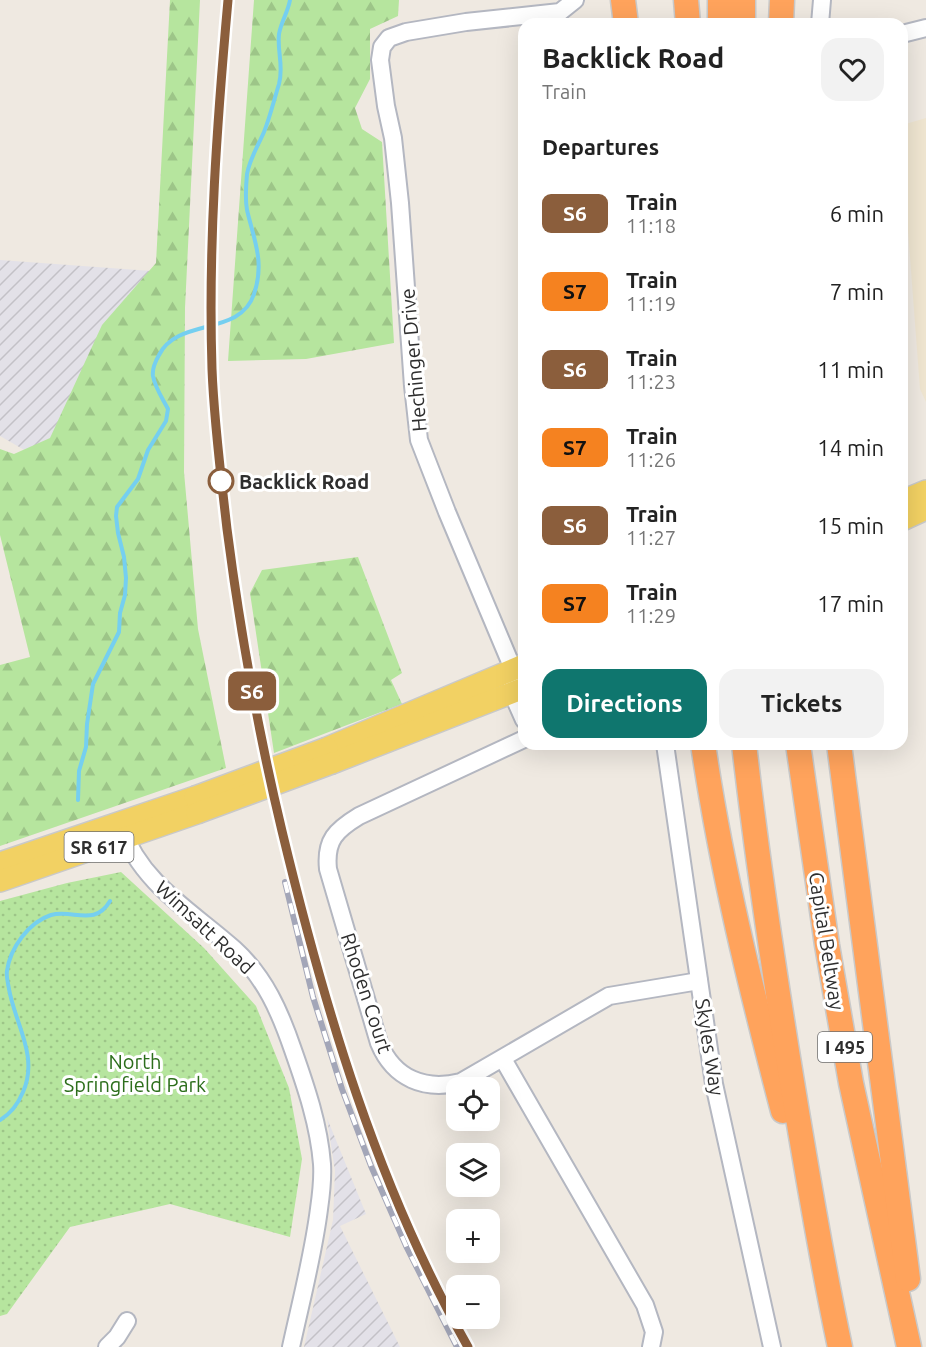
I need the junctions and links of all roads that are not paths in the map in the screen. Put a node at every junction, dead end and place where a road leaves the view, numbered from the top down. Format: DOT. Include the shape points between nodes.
graph roads {
  1 [pos="575,0"];
  2 [pos="623,0"];
  3 [pos="629,0"];
  4 [pos="670,0"];
  5 [pos="687,0"];
  6 [pos="720,0"];
  7 [pos="743,0"];
  8 [pos="782,0"];
  9 [pos="822,0"];
  10 [pos="627,18"];
  11 [pos="628,18"];
  12 [pos="671,18"];
  13 [pos="688,18"];
  14 [pos="720,18"];
  15 [pos="742,18"];
  16 [pos="781,18"];
  17 [pos="820,18"];
  18 [pos="926,28"];
  19 [pos="908,32"];
  20 [pos="926,491"];
  21 [pos="908,498"];
  22 [pos="926,509"];
  23 [pos="908,517"];
  24 [pos="518,678"];
  25 [pos="518,680"];
  26 [pos="518,742"];
  27 [pos="666,750"];
  28 [pos="704,750"];
  29 [pos="745,750"];
  30 [pos="799,750"];
  31 [pos="840,750"];
  32 [pos="122,831"];
  33 [pos="0,863"];
  34 [pos="0,881"];
  35 [pos="699,981"];
  36 [pos="503,1059"];
  37 [pos="827,1288"];
  38 [pos="127,1321"];
  39 [pos="107,1347"];
  40 [pos="291,1347"];
  41 [pos="651,1347"];
  42 [pos="772,1347"];
  43 [pos="840,1347"];
  44 [pos="909,1347"];
  45 [pos="917,1347"];
  1 -- 24 [label="street, Hechinger Drive" via="560,12 406,32 389,38 382,47 380,60 400,202 419,440"];
  2 -- 10 [label="highway"];
  3 -- 11 [label="highway"];
  4 -- 12 [label="highway"];
  5 -- 13 [label="highway"];
  6 -- 14 [label="highway"];
  7 -- 15 [label="highway"];
  8 -- 16 [label="highway"];
  9 -- 17 [label="street"];
  18 -- 19 [label="street"];
  20 -- 21 [label="main road"];
  22 -- 23 [label="main road"];
  25 -- 32 [label="main road, SR 617, bridge" via="329,756"];
  26 -- 36 [label="street, Rhoden Court" via="346,823 334,835 328,851 328,868 379,1043 389,1063 413,1080 450,1085"];
  27 -- 35 [label="street, Skyles Way"];
  28 -- 37 [label="highway" via="735,922"];
  29 -- 37 [label="highway, I 495" via="790,1071"];
  30 -- 44 [label="highway, Capital Beltway / I 495" via="851,1083"];
  31 -- 45 [label="highway"];
  32 -- 33 [label="main road, SR 617"];
  32 -- 34 [label="main road, SR 617"];
  32 -- 40 [label="street, Wimsatt Road" via="134,856 156,882 256,973 277,1007 306,1088 322,1165 321,1191 316,1237"];
  35 -- 36 [label="street, Rhoden Court" via="609,996"];
  35 -- 42 [label="street, Skyles Way" via="714,1084"];
  36 -- 41 [label="street" via="645,1305 654,1332"];
  37 -- 43 [label="highway, I 495"];
  38 -- 39 [label="street"];
}
